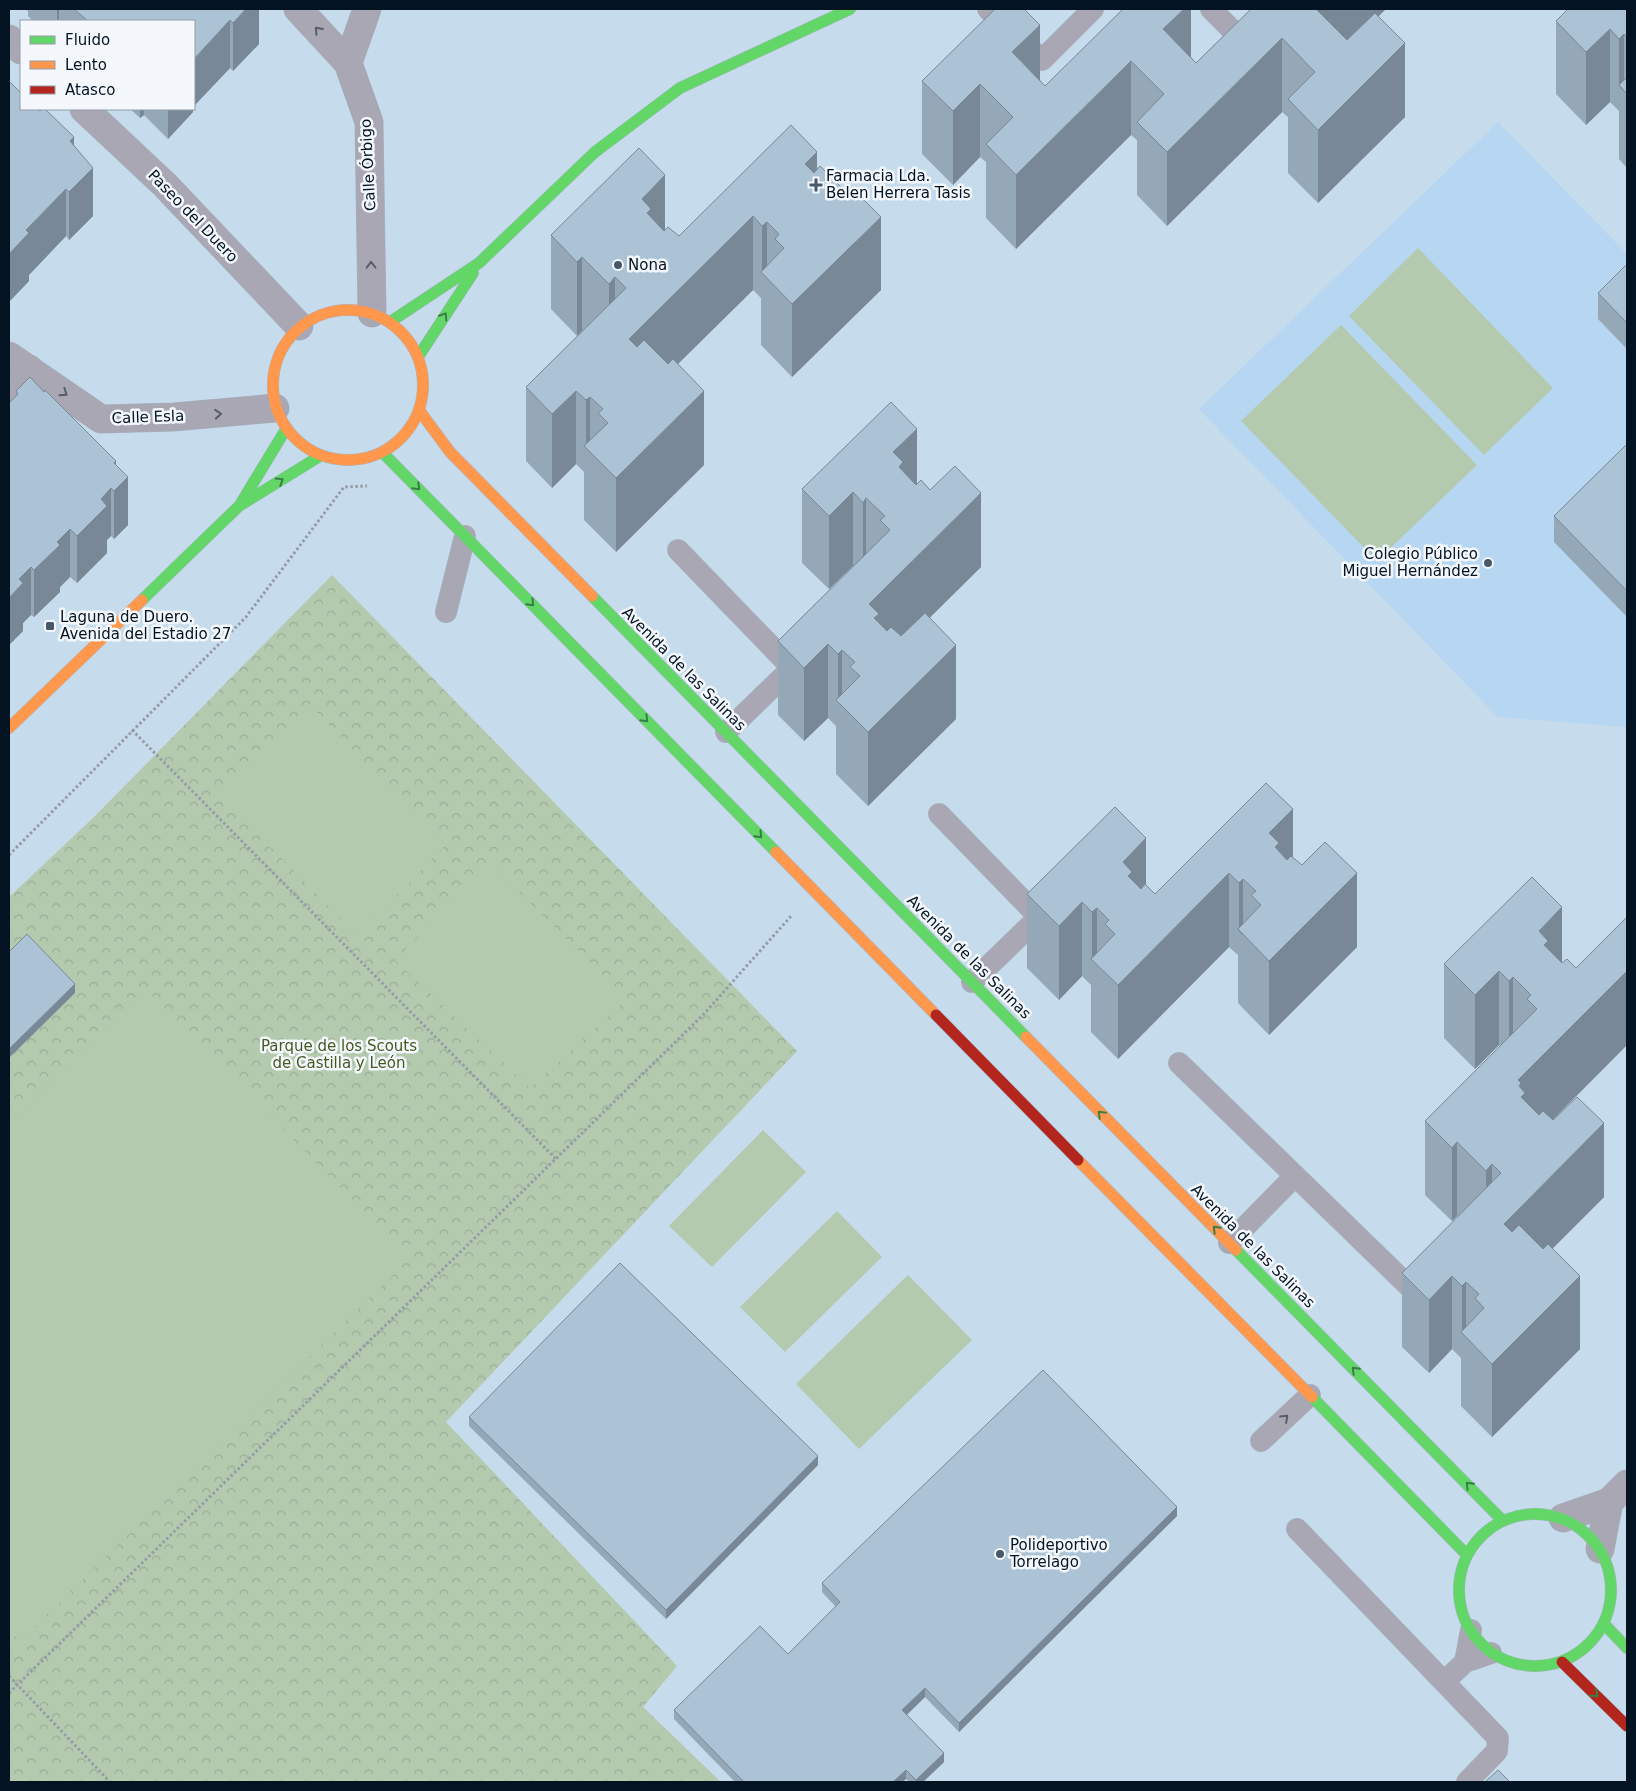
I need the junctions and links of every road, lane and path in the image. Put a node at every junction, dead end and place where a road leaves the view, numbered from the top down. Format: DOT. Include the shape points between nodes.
graph roads {
  1 [pos="298,9"];
  2 [pos="367,9"];
  3 [pos="850,9"];
  4 [pos="988,9"];
  5 [pos="1093,9"];
  6 [pos="1211,9"];
  7 [pos="9,39"];
  8 [pos="1243,41"];
  9 [pos="20,49"];
  10 [pos="348,63"];
  11 [pos="85,110"];
  12 [pos="479,263"];
  13 [pos="381,318"];
  14 [pos="299,326"];
  15 [pos="418,357"];
  16 [pos="19,363"];
  17 [pos="9,390"];
  18 [pos="419,410"];
  19 [pos="281,419"];
  20 [pos="383,453"];
  21 [pos="320,456"];
  22 [pos="368,486"];
  23 [pos="239,506"];
  24 [pos="465,536"];
  25 [pos="678,550"];
  26 [pos="446,612"];
  27 [pos="9,728"];
  28 [pos="132,730"];
  29 [pos="726,732"];
  30 [pos="939,814"];
  31 [pos="9,855"];
  32 [pos="812,889"];
  33 [pos="972,982"];
  34 [pos="1179,1063"];
  35 [pos="556,1160"];
  36 [pos="1295,1176"];
  37 [pos="1229,1243"];
  38 [pos="1423,1300"];
  39 [pos="1310,1395"];
  40 [pos="1260,1441"];
  41 [pos="1618,1493"];
  42 [pos="1563,1518"];
  43 [pos="1502,1520"];
  44 [pos="1297,1528"];
  45 [pos="1600,1548"];
  46 [pos="1466,1554"];
  47 [pos="1604,1624"];
  48 [pos="1471,1630"];
  49 [pos="1627,1648"];
  50 [pos="1491,1653"];
  51 [pos="1465,1662"];
  52 [pos="1562,1662"];
  53 [pos="9,1676"];
  54 [pos="1445,1681"];
  55 [pos="17,1685"];
  56 [pos="9,1693"];
  57 [pos="1627,1726"];
  58 [pos="110,1782"];
  59 [pos="1466,1782"];
  10 -- 1 [label="street, Calle Órbigo, one-way"];
  2 -- 10 [label="street"];
  3 -- 12 [label="street" via="680,88 595,152"];
  4 -- 5 [label="lane" via="1042,60"];
  6 -- 8 [label="lane"];
  7 -- 9 [label="street"];
  13 -- 10 [label="street, Calle Órbigo, one-way" via="369,122"];
  11 -- 14 [label="street, Paseo del Duero" via="165,185"];
  12 -- 13 [label="street"];
  15 -- 12 [label="street, one-way"];
  13 -- 14 [label="street" via="353,310 334,310"];
  13 -- 15 [label="street" via="405,337"];
  14 -- 19 [label="street" via="284,343 275,364 272,386"];
  15 -- 18 [label="street" via="423,391"];
  16 -- 17 [label="street"];
  16 -- 19 [label="street, Calle Esla, one-way" via="101,418"];
  18 -- 20 [label="street" via="411,427"];
  18 -- 29 [label="street, Avenida de las Salinas" via="450,452"];
  19 -- 21 [label="street" via="302,444"];
  19 -- 23 [label="street"];
  20 -- 21 [label="street" via="362,460 341,461"];
  20 -- 24 [label="street, one-way"];
  23 -- 21 [label="street, one-way"];
  22 -- 28 [label="path" via="344,487 246,617"];
  23 -- 27 [label="street"];
  24 -- 26 [label="lane"];
  24 -- 32 [label="street, one-way"];
  25 -- 29 [label="lane" via="792,668"];
  28 -- 31 [label="path"];
  28 -- 35 [label="path"];
  29 -- 33 [label="street, Avenida de las Salinas"];
  30 -- 33 [label="lane" via="1039,917"];
  32 -- 35 [label="path" via="771,941 703,1015"];
  32 -- 39 [label="street"];
  37 -- 33 [label="street, Avenida de las Salinas, one-way"];
  34 -- 36 [label="lane"];
  35 -- 55 [label="path"];
  36 -- 37 [label="lane"];
  36 -- 38 [label="lane"];
  43 -- 37 [label="street, Avenida de las Salinas, one-way"];
  40 -- 39 [label="lane, one-way"];
  39 -- 46 [label="street"];
  41 -- 42 [label="street"];
  41 -- 45 [label="street"];
  42 -- 43 [label="street" via="1539,1514"];
  42 -- 45 [label="street"];
  43 -- 46 [label="street" via="1480,1537"];
  44 -- 54 [label="lane"];
  45 -- 47 [label="street" via="1609,1570 1612,1590"];
  46 -- 48 [label="street" via="1459,1591 1462,1612"];
  47 -- 49 [label="street"];
  47 -- 52 [label="street" via="1582,1651"];
  48 -- 50 [label="street"];
  48 -- 51 [label="lane"];
  50 -- 51 [label="lane"];
  50 -- 52 [label="street" via="1524,1666"];
  51 -- 54 [label="lane"];
  52 -- 57 [label="street, one-way"];
  53 -- 55 [label="path"];
  54 -- 59 [label="lane" via="1498,1738 1497,1751"];
  55 -- 56 [label="path"];
  55 -- 58 [label="path"];
}
